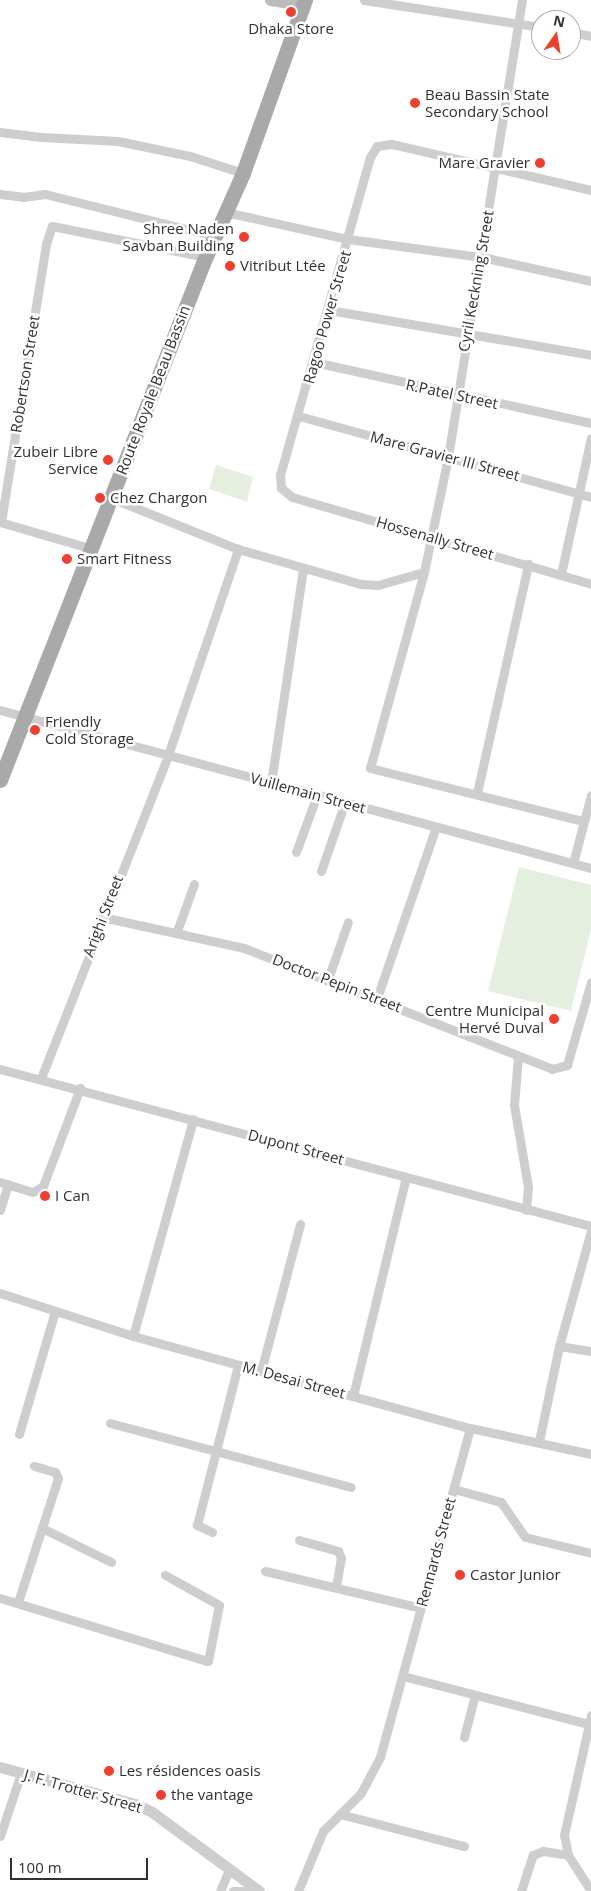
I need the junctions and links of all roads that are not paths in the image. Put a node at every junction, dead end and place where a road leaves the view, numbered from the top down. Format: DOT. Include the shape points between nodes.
graph roads {
  1 [pos="271,0"];
  2 [pos="364,0"];
  3 [pos="522,0"];
  4 [pos="304,3"];
  5 [pos="518,23"];
  6 [pos="531,25"];
  7 [pos="0,132"];
  8 [pos="496,168"];
  9 [pos="243,173"];
  10 [pos="591,190"];
  11 [pos="0,194"];
  12 [pos="225,212"];
  13 [pos="215,236"];
  14 [pos="348,239"];
  15 [pos="206,257"];
  16 [pos="482,257"];
  17 [pos="591,281"];
  18 [pos="329,310"];
  19 [pos="467,332"];
  20 [pos="591,355"];
  21 [pos="314,362"];
  22 [pos="456,396"];
  23 [pos="299,416"];
  24 [pos="591,423"];
  25 [pos="591,438"];
  26 [pos="448,457"];
  27 [pos="281,488"];
  28 [pos="579,493"];
  29 [pos="591,497"];
  30 [pos="111,498"];
  31 [pos="0,522"];
  32 [pos="430,538"];
  33 [pos="93,549"];
  34 [pos="238,549"];
  35 [pos="528,564"];
  36 [pos="303,568"];
  37 [pos="424,572"];
  38 [pos="561,574"];
  39 [pos="591,584"];
  40 [pos="0,710"];
  41 [pos="25,717"];
  42 [pos="168,755"];
  43 [pos="0,780"];
  44 [pos="271,783"];
  45 [pos="477,793"];
  46 [pos="591,795"];
  47 [pos="317,796"];
  48 [pos="345,802"];
  49 [pos="583,821"];
  50 [pos="436,827"];
  51 [pos="296,852"];
  52 [pos="573,863"];
  53 [pos="591,868"];
  54 [pos="322,871"];
  55 [pos="194,884"];
  56 [pos="102,917"];
  57 [pos="348,922"];
  58 [pos="177,932"];
  59 [pos="328,979"];
  60 [pos="591,982"];
  61 [pos="377,998"];
  62 [pos="518,1057"];
  63 [pos="0,1069"];
  64 [pos="41,1078"];
  65 [pos="80,1088"];
  66 [pos="193,1119"];
  67 [pos="406,1176"];
  68 [pos="4,1183"];
  69 [pos="0,1210"];
  70 [pos="526,1210"];
  71 [pos="300,1224"];
  72 [pos="591,1226"];
  73 [pos="591,1231"];
  74 [pos="2,1293"];
  75 [pos="0,1303"];
  76 [pos="55,1311"];
  77 [pos="134,1336"];
  78 [pos="559,1346"];
  79 [pos="591,1351"];
  80 [pos="238,1365"];
  81 [pos="261,1371"];
  82 [pos="353,1396"];
  83 [pos="110,1422"];
  84 [pos="470,1428"];
  85 [pos="19,1434"];
  86 [pos="539,1441"];
  87 [pos="218,1449"];
  88 [pos="591,1454"];
  89 [pos="34,1466"];
  90 [pos="352,1487"];
  91 [pos="454,1489"];
  92 [pos="42,1528"];
  93 [pos="212,1532"];
  94 [pos="299,1540"];
  95 [pos="591,1553"];
  96 [pos="111,1562"];
  97 [pos="265,1570"];
  98 [pos="165,1575"];
  99 [pos="336,1587"];
  100 [pos="0,1598"];
  101 [pos="18,1602"];
  102 [pos="421,1608"];
  103 [pos="403,1676"];
  104 [pos="475,1695"];
  105 [pos="590,1719"];
  106 [pos="464,1738"];
  107 [pos="0,1767"];
  108 [pos="22,1773"];
  109 [pos="340,1814"];
  110 [pos="0,1836"];
  111 [pos="464,1846"];
  112 [pos="568,1855"];
  113 [pos="229,1870"];
  114 [pos="220,1891"];
  115 [pos="234,1891"];
  116 [pos="251,1891"];
  117 [pos="259,1891"];
  118 [pos="298,1891"];
  119 [pos="521,1891"];
  120 [pos="591,1891"];
  1 -- 4 [label="main road"];
  2 -- 5 [label="street"];
  3 -- 5 [label="street, Cyril Keckning Street"];
  4 -- 9 [label="main road, Route Royale Beau Bassin"];
  5 -- 6 [label="street"];
  5 -- 8 [label="street, Cyril Keckning Street"];
  7 -- 9 [label="street" via="41,138 118,141 190,156"];
  8 -- 10 [label="street"];
  8 -- 14 [label="street, Ragoo Power Street" via="390,144 377,146 370,157"];
  8 -- 16 [label="street, Cyril Keckning Street"];
  9 -- 12 [label="main road, Route Royale Beau Bassin"];
  11 -- 13 [label="street" via="54,196"];
  12 -- 13 [label="main road, Route Royale Beau Bassin"];
  12 -- 14 [label="street"];
  13 -- 15 [label="main road, Route Royale Beau Bassin"];
  14 -- 16 [label="street"];
  14 -- 18 [label="street, Ragoo Power Street"];
  15 -- 30 [label="main road, Route Royale Beau Bassin"];
  15 -- 31 [label="street, Robertson Street" via="52,226 46,244"];
  16 -- 17 [label="street"];
  16 -- 19 [label="street, Cyril Keckning Street"];
  18 -- 19 [label="street"];
  18 -- 21 [label="street, Ragoo Power Street"];
  19 -- 20 [label="street"];
  19 -- 22 [label="street, Cyril Keckning Street"];
  21 -- 22 [label="street, R.Patel Street"];
  21 -- 23 [label="street, Ragoo Power Street"];
  22 -- 24 [label="street, R.Patel Street"];
  22 -- 26 [label="street, Cyril Keckning Street"];
  23 -- 26 [label="street, Mare Gravier III Street"];
  23 -- 27 [label="street, Ragoo Power Street" via="280,474"];
  25 -- 28 [label="street"];
  26 -- 28 [label="street, Mare Gravier III Street"];
  26 -- 32 [label="street, Cyril Keckning Street"];
  27 -- 32 [label="street, Hossenally Street" via="292,496"];
  28 -- 29 [label="street, Mare Gravier III Street"];
  28 -- 38 [label="street"];
  30 -- 33 [label="main road, Route Royale Beau Bassin"];
  30 -- 34 [label="street"];
  31 -- 33 [label="street"];
  32 -- 35 [label="street, Hossenally Street"];
  32 -- 37 [label="street, Cyril Keckning Street"];
  33 -- 41 [label="main road, Route Royale Beau Bassin"];
  34 -- 36 [label="street"];
  34 -- 42 [label="street, Arighi Street"];
  35 -- 38 [label="street, Hossenally Street"];
  35 -- 45 [label="street"];
  36 -- 37 [label="street" via="361,584 378,585"];
  36 -- 44 [label="street"];
  37 -- 45 [label="street, Cyril Keckning Street" via="370,768"];
  38 -- 39 [label="street, Hossenally Street"];
  40 -- 41 [label="street, Vuillemain Street"];
  41 -- 42 [label="street, Vuillemain Street"];
  41 -- 43 [label="main road, Route Royale Beau Bassin"];
  42 -- 44 [label="street, Vuillemain Street"];
  42 -- 56 [label="street, Arighi Street"];
  44 -- 47 [label="street, Vuillemain Street"];
  45 -- 49 [label="street"];
  46 -- 49 [label="street"];
  47 -- 48 [label="street, Vuillemain Street"];
  47 -- 51 [label="street"];
  48 -- 50 [label="street, Vuillemain Street"];
  48 -- 54 [label="street"];
  49 -- 52 [label="street"];
  50 -- 52 [label="street, Vuillemain Street"];
  50 -- 61 [label="street"];
  52 -- 53 [label="street, Vuillemain Street"];
  55 -- 58 [label="street"];
  56 -- 58 [label="street, Doctor Pepin Street"];
  56 -- 64 [label="street, Arighi Street"];
  57 -- 59 [label="street"];
  58 -- 59 [label="street, Doctor Pepin Street" via="244,948"];
  59 -- 61 [label="street, Doctor Pepin Street"];
  60 -- 62 [label="street, Doctor Pepin Street" via="567,1065 552,1070"];
  61 -- 62 [label="street, Doctor Pepin Street"];
  62 -- 70 [label="street" via="514,1105 528,1187"];
  63 -- 64 [label="street, Dupont Street"];
  64 -- 65 [label="street, Dupont Street"];
  65 -- 66 [label="street, Dupont Street"];
  65 -- 68 [label="street" via="43,1186 33,1192"];
  66 -- 67 [label="street, Dupont Street"];
  66 -- 77 [label="street"];
  67 -- 70 [label="street, Dupont Street"];
  67 -- 82 [label="street"];
  68 -- 69 [label="street"];
  70 -- 72 [label="street, Dupont Street"];
  71 -- 81 [label="street"];
  73 -- 78 [label="street"];
  74 -- 75 [label="street"];
  74 -- 76 [label="street, M. Desai Street"];
  76 -- 77 [label="street, M. Desai Street"];
  76 -- 85 [label="street"];
  77 -- 80 [label="street, M. Desai Street"];
  78 -- 79 [label="street"];
  78 -- 86 [label="street"];
  80 -- 81 [label="street, M. Desai Street"];
  80 -- 87 [label="street"];
  81 -- 82 [label="street, M. Desai Street"];
  82 -- 84 [label="street, M. Desai Street"];
  83 -- 87 [label="street"];
  84 -- 86 [label="street, M. Desai Street"];
  84 -- 91 [label="street, Rennards Street"];
  86 -- 88 [label="street, M. Desai Street"];
  87 -- 90 [label="street"];
  87 -- 93 [label="street" via="197,1525"];
  89 -- 92 [label="street" via="56,1472 58,1478"];
  91 -- 95 [label="street" via="501,1502 525,1537"];
  91 -- 102 [label="street, Rennards Street"];
  92 -- 96 [label="street"];
  92 -- 101 [label="street"];
  94 -- 99 [label="street" via="338,1550 341,1558"];
  97 -- 99 [label="street"];
  98 -- 101 [label="street" via="219,1605 208,1661"];
  99 -- 102 [label="street"];
  100 -- 101 [label="street"];
  102 -- 103 [label="street, Rennards Street"];
  103 -- 104 [label="street"];
  103 -- 109 [label="street, Rennards Street" via="371,1776"];
  104 -- 105 [label="street"];
  104 -- 106 [label="street"];
  105 -- 112 [label="street" via="565,1824"];
  107 -- 108 [label="street, J. F. Trotter Street"];
  108 -- 110 [label="street"];
  108 -- 113 [label="street, J. F. Trotter Street" via="135,1804 152,1812"];
  109 -- 111 [label="street"];
  109 -- 118 [label="street, Rennards Street" via="316,1843"];
  112 -- 119 [label="street" via="543,1851 533,1855"];
  112 -- 120 [label="street"];
  113 -- 114 [label="street"];
  113 -- 117 [label="street, J. F. Trotter Street"];
  115 -- 116 [label="street"];
}
